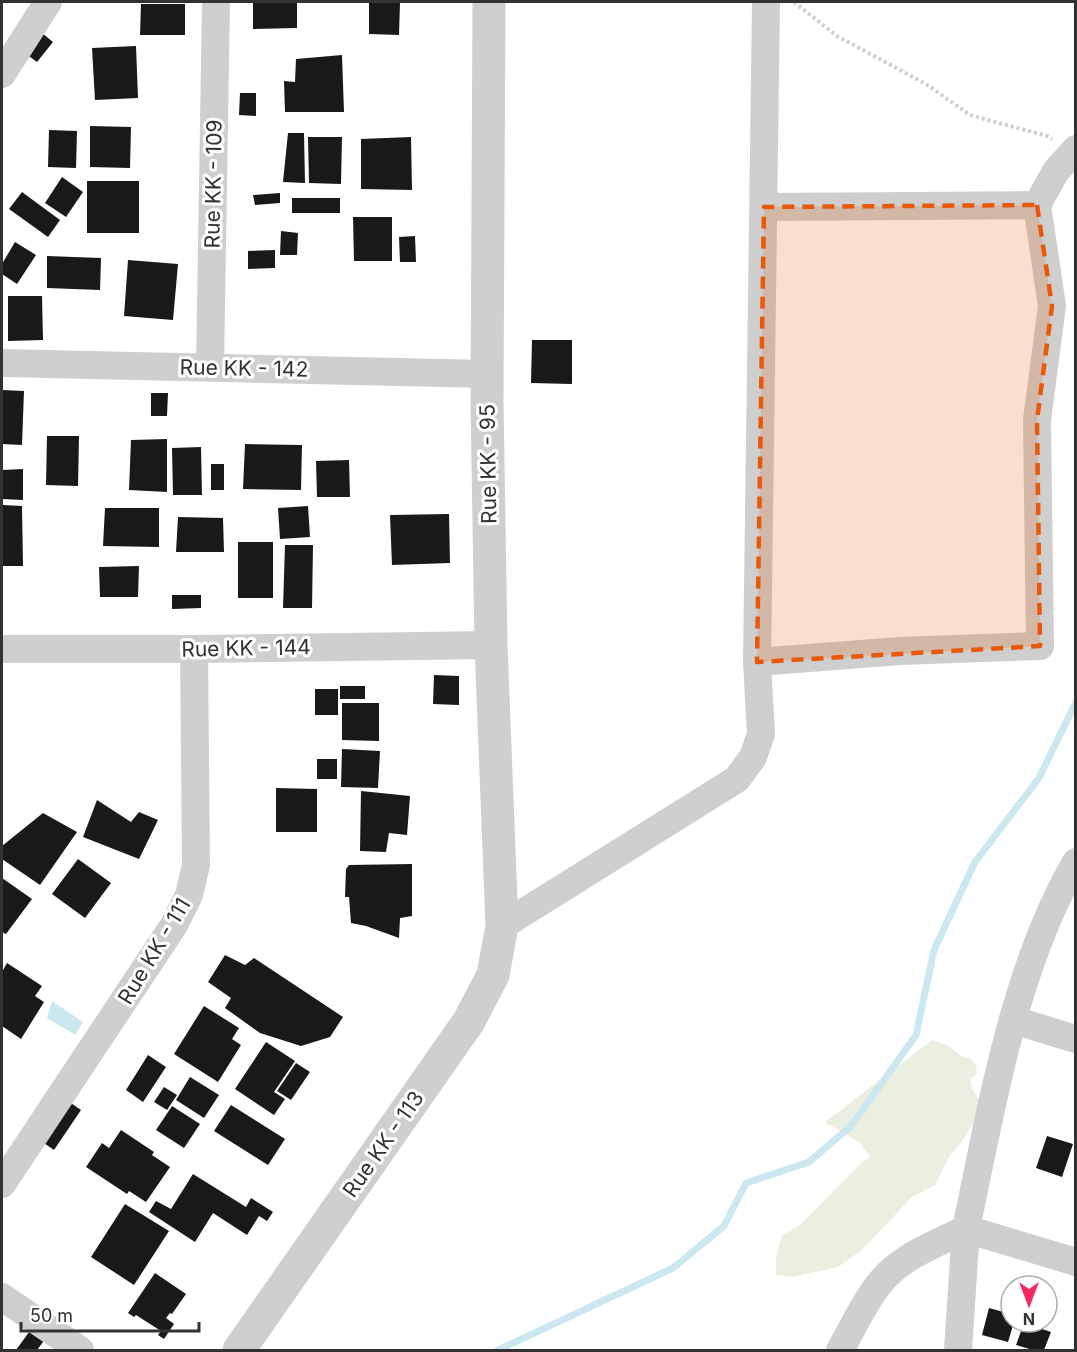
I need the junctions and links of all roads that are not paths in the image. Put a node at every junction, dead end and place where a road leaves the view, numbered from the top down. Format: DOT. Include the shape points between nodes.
graph roads {
  1 [pos="48,2"];
  2 [pos="216,2"];
  3 [pos="489,2"];
  4 [pos="766,2"];
  5 [pos="2,74"];
  6 [pos="1074,151"];
  7 [pos="1036,205"];
  8 [pos="764,207"];
  9 [pos="2,363"];
  10 [pos="210,367"];
  11 [pos="487,374"];
  12 [pos="491,645"];
  13 [pos="2,649"];
  14 [pos="194,649"];
  15 [pos="757,662"];
  16 [pos="1076,862"];
  17 [pos="1064,911"];
  18 [pos="502,926"];
  19 [pos="1013,1020"];
  20 [pos="1076,1039"];
  21 [pos="2,1184"];
  22 [pos="966,1229"];
  23 [pos="1076,1262"];
  24 [pos="2,1297"];
  25 [pos="80,1350"];
  26 [pos="239,1350"];
  27 [pos="840,1350"];
  28 [pos="958,1350"];
  1 -- 5 [label="street"];
  2 -- 10 [label="street, Rue KK - 109"];
  3 -- 11 [label="street, Rue KK - 95"];
  4 -- 8 [label="street"];
  6 -- 7 [label="street" via="1056,171"];
  7 -- 8 [label="street"];
  7 -- 15 [label="street" via="1052,306 1037,420 1040,646"];
  8 -- 15 [label="street"];
  9 -- 10 [label="street, Rue KK - 142"];
  10 -- 11 [label="street, Rue KK - 142"];
  11 -- 12 [label="street, Rue KK - 95"];
  12 -- 14 [label="street, Rue KK - 144"];
  12 -- 18 [label="street, Rue KK - 95"];
  13 -- 14 [label="street, Rue KK - 144"];
  14 -- 21 [label="street, Rue KK - 111" via="196,865 189,895 174,925"];
  15 -- 18 [label="street" via="761,734 753,757 737,779"];
  16 -- 17 [label="street"];
  17 -- 19 [label="street" via="1042,932"];
  18 -- 26 [label="street, Rue KK - 113" via="493,975 469,1021"];
  19 -- 20 [label="street"];
  19 -- 22 [label="street"];
  22 -- 23 [label="street"];
  22 -- 27 [label="street" via="896,1266 879,1283"];
  22 -- 28 [label="street"];
  24 -- 25 [label="street"];
}
